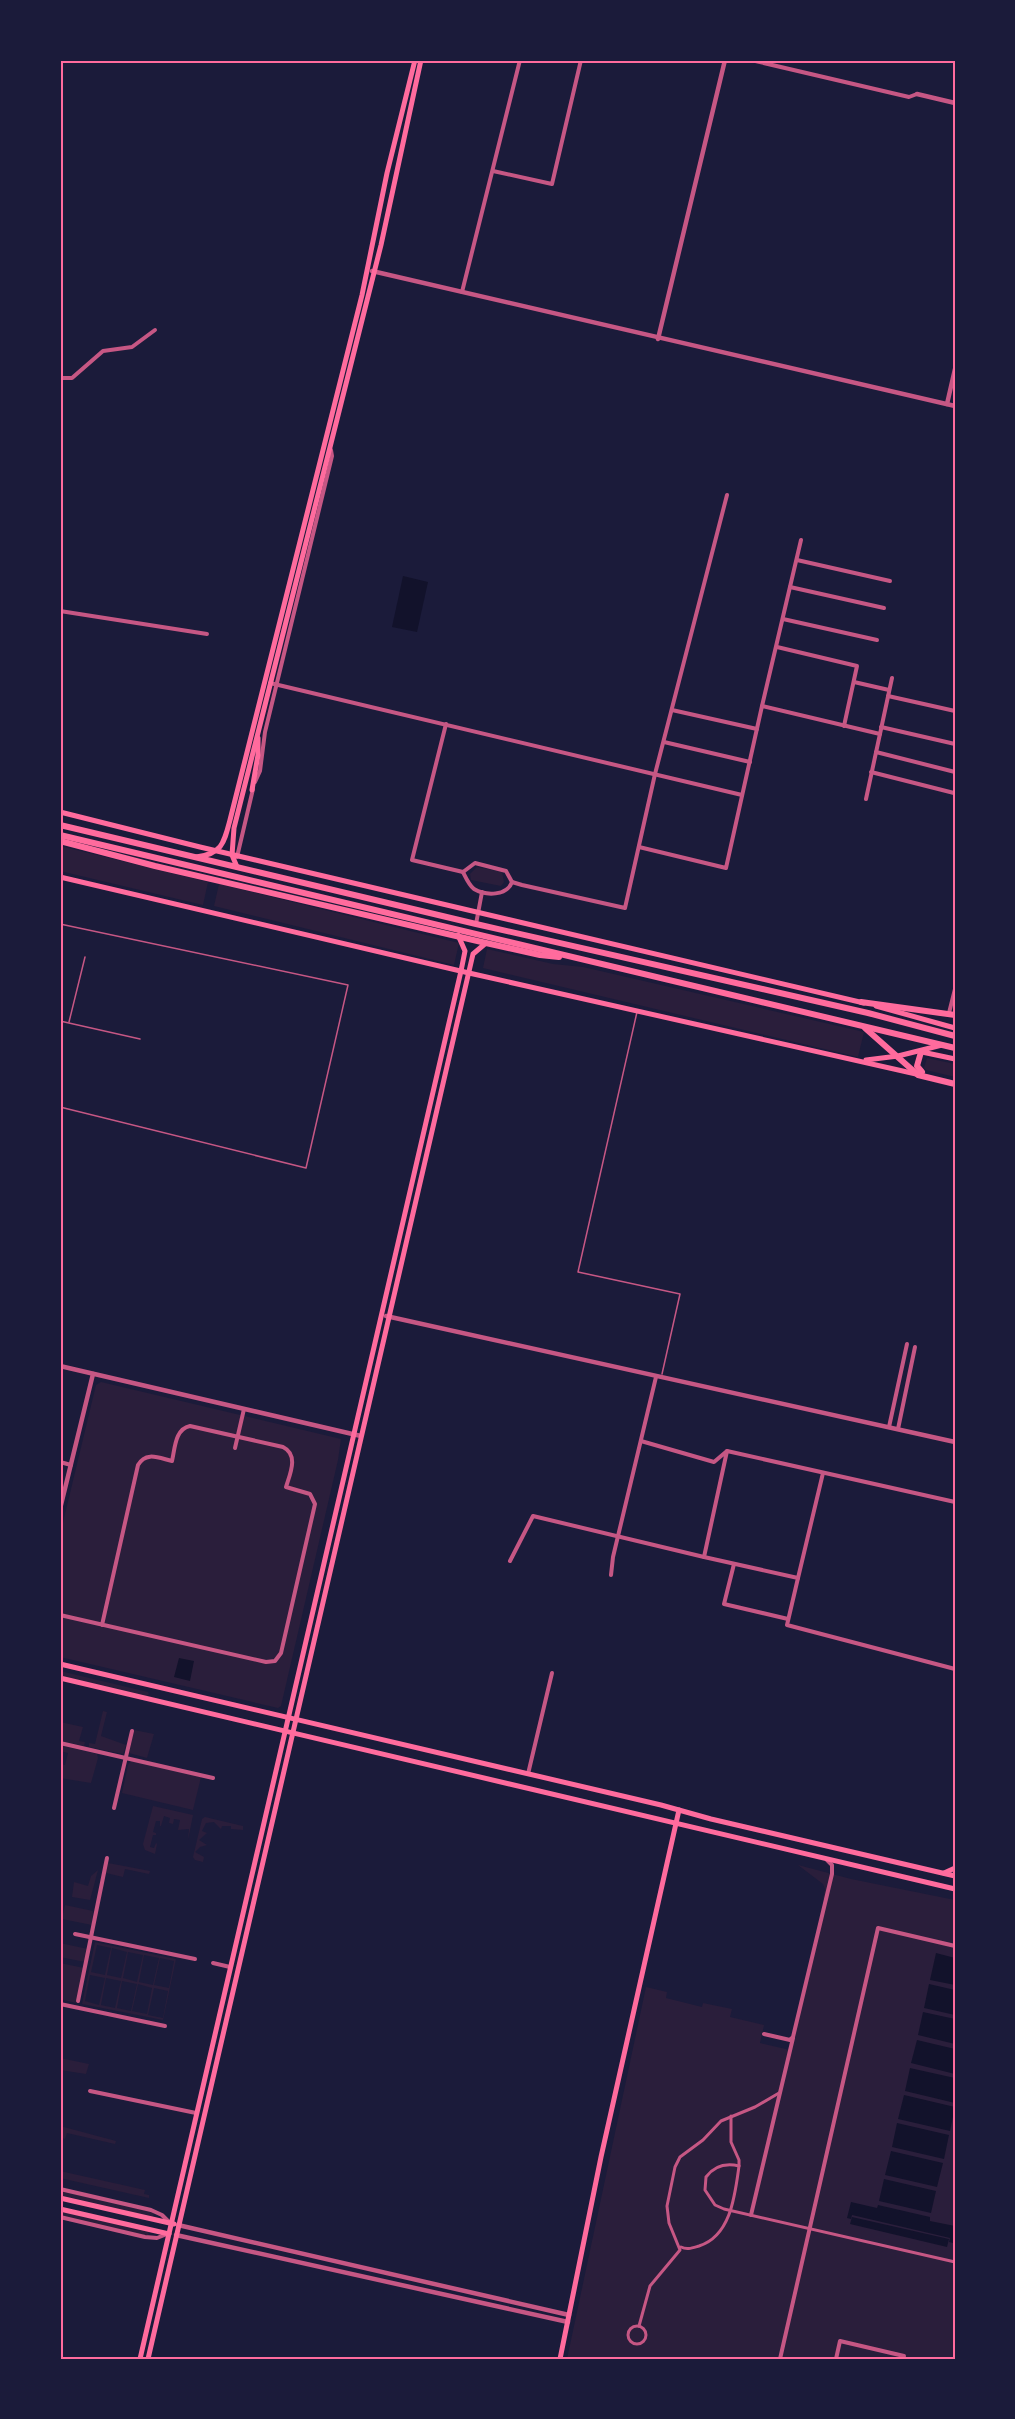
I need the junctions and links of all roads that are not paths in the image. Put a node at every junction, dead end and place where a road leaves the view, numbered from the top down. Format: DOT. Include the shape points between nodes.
graph roads {
  1 [pos="415,60"];
  2 [pos="422,60"];
  3 [pos="520,60"];
  4 [pos="581,60"];
  5 [pos="725,60"];
  6 [pos="751,60"];
  7 [pos="917,94"];
  8 [pos="955,103"];
  9 [pos="493,171"];
  10 [pos="366,270"];
  11 [pos="374,272"];
  12 [pos="462,292"];
  13 [pos="155,330"];
  14 [pos="658,339"];
  15 [pos="955,369"];
  16 [pos="60,378"];
  17 [pos="947,404"];
  18 [pos="955,406"];
  19 [pos="727,495"];
  20 [pos="801,540"];
  21 [pos="796,560"];
  22 [pos="890,581"];
  23 [pos="790,587"];
  24 [pos="884,608"];
  25 [pos="60,611"];
  26 [pos="783,620"];
  27 [pos="207,634"];
  28 [pos="877,640"];
  29 [pos="777,646"];
  30 [pos="892,678"];
  31 [pos="854,682"];
  32 [pos="273,684"];
  33 [pos="890,690"];
  34 [pos="888,696"];
  35 [pos="762,706"];
  36 [pos="672,710"];
  37 [pos="955,711"];
  38 [pos="446,724"];
  39 [pos="843,726"];
  40 [pos="881,727"];
  41 [pos="757,729"];
  42 [pos="257,732"];
  43 [pos="880,735"];
  44 [pos="664,742"];
  45 [pos="955,744"];
  46 [pos="876,752"];
  47 [pos="750,762"];
  48 [pos="871,772"];
  49 [pos="955,772"];
  50 [pos="655,774"];
  51 [pos="252,790"];
  52 [pos="954,793"];
  53 [pos="742,795"];
  54 [pos="866,799"];
  55 [pos="60,812"];
  56 [pos="60,825"];
  57 [pos="60,835"];
  58 [pos="60,841"];
  59 [pos="639,847"];
  60 [pos="216,851"];
  61 [pos="234,856"];
  62 [pos="194,857"];
  63 [pos="237,867"];
  64 [pos="463,872"];
  65 [pos="60,877"];
  66 [pos="512,882"];
  67 [pos="482,892"];
  68 [pos="478,913"];
  69 [pos="60,924"];
  70 [pos="476,924"];
  71 [pos="458,933"];
  72 [pos="486,943"];
  73 [pos="85,957"];
  74 [pos="580,958"];
  75 [pos="461,971"];
  76 [pos="469,973"];
  77 [pos="955,989"];
  78 [pos="861,1002"];
  79 [pos="638,1010"];
  80 [pos="952,1014"];
  81 [pos="60,1021"];
  82 [pos="69,1023"];
  83 [pos="862,1025"];
  84 [pos="955,1028"];
  85 [pos="955,1036"];
  86 [pos="140,1039"];
  87 [pos="942,1045"];
  88 [pos="955,1048"];
  89 [pos="921,1052"];
  90 [pos="898,1056"];
  91 [pos="955,1059"];
  92 [pos="855,1060"];
  93 [pos="918,1075"];
  94 [pos="955,1082"];
  95 [pos="60,1107"];
  96 [pos="385,1316"];
  97 [pos="907,1344"];
  98 [pos="915,1347"];
  99 [pos="60,1366"];
  100 [pos="93,1374"];
  101 [pos="659,1377"];
  102 [pos="244,1409"];
  103 [pos="889,1427"];
  104 [pos="898,1429"];
  105 [pos="353,1434"];
  106 [pos="361,1436"];
  107 [pos="238,1437"];
  108 [pos="641,1441"];
  109 [pos="955,1442"];
  110 [pos="235,1448"];
  111 [pos="727,1451"];
  112 [pos="60,1462"];
  113 [pos="71,1465"];
  114 [pos="822,1473"];
  115 [pos="955,1502"];
  116 [pos="60,1509"];
  117 [pos="618,1537"];
  118 [pos="704,1557"];
  119 [pos="510,1561"];
  120 [pos="734,1564"];
  121 [pos="611,1575"];
  122 [pos="798,1578"];
  123 [pos="60,1615"];
  124 [pos="788,1619"];
  125 [pos="102,1624"];
  126 [pos="60,1664"];
  127 [pos="955,1669"];
  128 [pos="552,1673"];
  129 [pos="60,1678"];
  130 [pos="288,1717"];
  131 [pos="295,1719"];
  132 [pos="285,1730"];
  133 [pos="132,1731"];
  134 [pos="292,1732"];
  135 [pos="60,1743"];
  136 [pos="126,1758"];
  137 [pos="528,1774"];
  138 [pos="213,1778"];
  139 [pos="114,1808"];
  140 [pos="679,1810"];
  141 [pos="676,1823"];
  142 [pos="107,1858"];
  143 [pos="826,1859"];
  144 [pos="955,1863"];
  145 [pos="955,1868"];
  146 [pos="944,1874"];
  147 [pos="955,1876"];
  148 [pos="955,1889"];
  149 [pos="75,1934"];
  150 [pos="91,1937"];
  151 [pos="955,1946"];
  152 [pos="195,1959"];
  153 [pos="213,1963"];
  154 [pos="230,1967"];
  155 [pos="78,2001"];
  156 [pos="60,2004"];
  157 [pos="165,2026"];
  158 [pos="764,2034"];
  159 [pos="793,2037"];
  160 [pos="90,2091"];
  161 [pos="779,2093"];
  162 [pos="196,2114"];
  163 [pos="731,2116"];
  164 [pos="739,2166"];
  165 [pos="60,2189"];
  166 [pos="60,2198"];
  167 [pos="60,2209"];
  168 [pos="730,2210"];
  169 [pos="751,2215"];
  170 [pos="60,2217"];
  171 [pos="171,2224"];
  172 [pos="178,2225"];
  173 [pos="809,2229"];
  174 [pos="168,2234"];
  175 [pos="176,2235"];
  176 [pos="680,2245"];
  177 [pos="685,2249"];
  178 [pos="679,2251"];
  179 [pos="955,2262"];
  180 [pos="569,2315"];
  181 [pos="568,2322"];
  182 [pos="639,2326"];
  183 [pos="140,2359"];
  184 [pos="148,2359"];
  185 [pos="560,2359"];
  186 [pos="780,2359"];
  187 [pos="836,2359"];
  188 [pos="903,2359"];
  1 -- 10 [label="main road"];
  2 -- 11 [label="main road"];
  3 -- 9 [label="street"];
  4 -- 9 [label="street" via="552,184"];
  5 -- 14 [label="street"];
  6 -- 7 [label="street" via="909,97"];
  7 -- 8 [label="street"];
  9 -- 12 [label="street"];
  10 -- 11 [label="street"];
  10 -- 60 [label="main road" via="230,820"];
  11 -- 12 [label="street"];
  11 -- 32 [label="main road"];
  12 -- 14 [label="street"];
  13 -- 16 [label="street" via="132,347 103,351 72,378"];
  14 -- 17 [label="street"];
  15 -- 17 [label="street"];
  17 -- 18 [label="street"];
  19 -- 36 [label="street"];
  20 -- 21 [label="street"];
  21 -- 22 [label="street"];
  21 -- 23 [label="street"];
  23 -- 24 [label="street"];
  23 -- 26 [label="street"];
  25 -- 27 [label="street"];
  26 -- 28 [label="street"];
  26 -- 29 [label="street"];
  29 -- 31 [label="street" via="857,666"];
  29 -- 35 [label="street"];
  30 -- 33 [label="street"];
  31 -- 33 [label="street"];
  31 -- 39 [label="street"];
  32 -- 38 [label="street"];
  32 -- 42 [label="main road"];
  32 -- 51 [label="street" via="260,771"];
  33 -- 34 [label="street"];
  34 -- 37 [label="street"];
  34 -- 40 [label="street"];
  35 -- 39 [label="street"];
  35 -- 41 [label="street"];
  36 -- 41 [label="street"];
  36 -- 44 [label="street"];
  38 -- 50 [label="street"];
  38 -- 64 [label="street" via="412,860"];
  39 -- 43 [label="street"];
  40 -- 43 [label="street"];
  40 -- 45 [label="street"];
  41 -- 47 [label="street"];
  42 -- 51 [label="main road"];
  42 -- 61 [label="main road" via="234,828"];
  43 -- 46 [label="street"];
  44 -- 47 [label="street"];
  44 -- 50 [label="street"];
  46 -- 48 [label="street"];
  46 -- 49 [label="street"];
  47 -- 53 [label="street"];
  48 -- 52 [label="street"];
  48 -- 54 [label="street"];
  50 -- 53 [label="street"];
  50 -- 59 [label="street"];
  51 -- 61 [label="street"];
  53 -- 59 [label="street" via="726,868"];
  55 -- 60 [label="main road"];
  56 -- 62 [label="highway"];
  57 -- 71 [label="highway"];
  58 -- 71 [label="highway" via="154,866"];
  59 -- 66 [label="street" via="625,908"];
  60 -- 61 [label="main road"];
  60 -- 62 [label="main road"];
  61 -- 63 [label="main road"];
  61 -- 68 [label="main road"];
  62 -- 63 [label="highway"];
  63 -- 70 [label="highway"];
  64 -- 66 [label="street" via="475,862 506,871"];
  64 -- 67 [label="street" via="473,888"];
  65 -- 75 [label="main road"];
  66 -- 67 [label="street" via="501,893"];
  67 -- 68 [label="street"];
  68 -- 70 [label="street"];
  68 -- 78 [label="main road"];
  69 -- 95 [label="lane" via="348,985 306,1168"];
  70 -- 85 [label="highway" via="868,1012"];
  71 -- 72 [label="highway"];
  71 -- 74 [label="highway"];
  71 -- 75 [label="main road" via="465,951"];
  72 -- 74 [label="highway" via="540,955"];
  72 -- 76 [label="main road" via="473,954"];
  73 -- 82 [label="lane"];
  74 -- 83 [label="highway"];
  75 -- 76 [label="main road"];
  75 -- 96 [label="main road"];
  76 -- 79 [label="main road"];
  76 -- 96 [label="main road"];
  77 -- 80 [label="street"];
  78 -- 80 [label="highway"];
  78 -- 84 [label="main road"];
  79 -- 92 [label="main road"];
  79 -- 101 [label="lane" via="578,1272 680,1294"];
  81 -- 82 [label="lane"];
  82 -- 86 [label="lane"];
  83 -- 87 [label="highway"];
  83 -- 90 [label="highway"];
  87 -- 88 [label="highway"];
  87 -- 89 [label="main road"];
  89 -- 90 [label="main road"];
  89 -- 91 [label="main road"];
  89 -- 94 [label="highway" via="917,1066 921,1072"];
  90 -- 92 [label="main road"];
  90 -- 93 [label="highway"];
  92 -- 93 [label="main road"];
  93 -- 94 [label="highway"];
  96 -- 101 [label="street"];
  96 -- 105 [label="main road"];
  96 -- 106 [label="main road"];
  97 -- 103 [label="street"];
  98 -- 104 [label="street"];
  99 -- 100 [label="street"];
  100 -- 102 [label="street"];
  100 -- 113 [label="street"];
  101 -- 103 [label="street"];
  101 -- 108 [label="street"];
  102 -- 105 [label="street"];
  102 -- 107 [label="street"];
  103 -- 104 [label="street"];
  104 -- 109 [label="street"];
  105 -- 106 [label="street"];
  105 -- 130 [label="main road"];
  106 -- 131 [label="main road"];
  107 -- 110 [label="street"];
  107 -- 125 [label="street" via="188,1426 179,1433 172,1461 151,1456 140,1461"];
  107 -- 125 [label="street" via="289,1451 292,1460 286,1487 308,1492 315,1501 279,1658 266,1662"];
  108 -- 111 [label="street" via="714,1462"];
  108 -- 117 [label="street"];
  111 -- 114 [label="street"];
  111 -- 118 [label="street"];
  112 -- 113 [label="street"];
  113 -- 116 [label="street"];
  114 -- 115 [label="street"];
  114 -- 122 [label="street"];
  117 -- 118 [label="street"];
  117 -- 119 [label="street" via="533,1516"];
  117 -- 121 [label="street"];
  118 -- 120 [label="street"];
  120 -- 122 [label="street"];
  120 -- 124 [label="street" via="724,1604"];
  122 -- 124 [label="street"];
  123 -- 125 [label="street"];
  124 -- 127 [label="street" via="787,1625"];
  126 -- 130 [label="main road"];
  128 -- 137 [label="street"];
  129 -- 132 [label="main road"];
  130 -- 131 [label="main road"];
  130 -- 132 [label="main road"];
  131 -- 134 [label="main road"];
  131 -- 137 [label="main road"];
  132 -- 134 [label="main road"];
  132 -- 154 [label="main road"];
  133 -- 136 [label="street"];
  134 -- 141 [label="main road"];
  134 -- 172 [label="main road"];
  135 -- 136 [label="street"];
  136 -- 138 [label="street"];
  136 -- 139 [label="street"];
  137 -- 140 [label="main road"];
  140 -- 141 [label="main road"];
  140 -- 146 [label="main road"];
  141 -- 143 [label="main road"];
  141 -- 180 [label="main road"];
  142 -- 150 [label="street"];
  143 -- 148 [label="main road"];
  143 -- 159 [label="street" via="832,1865 832,1874"];
  144 -- 146 [label="street"];
  145 -- 146 [label="main road"];
  146 -- 147 [label="main road"];
  149 -- 150 [label="street"];
  150 -- 152 [label="street"];
  150 -- 155 [label="street"];
  151 -- 173 [label="street" via="878,1928"];
  153 -- 154 [label="street"];
  154 -- 162 [label="main road"];
  156 -- 157 [label="street"];
  158 -- 159 [label="street" via="790,2040"];
  159 -- 161 [label="street"];
  160 -- 162 [label="street"];
  161 -- 163 [label="street"];
  161 -- 169 [label="street"];
  162 -- 171 [label="main road"];
  163 -- 164 [label="street" via="730,2142"];
  163 -- 176 [label="street" via="684,2152 677,2162 667,2206 671,2228"];
  164 -- 168 [label="street"];
  164 -- 168 [label="street" via="718,2166 709,2172 705,2182 708,2198"];
  165 -- 171 [label="street" via="151,2210"];
  166 -- 171 [label="main road"];
  167 -- 174 [label="main road"];
  168 -- 169 [label="street"];
  168 -- 177 [label="street" via="717,2236 703,2245"];
  169 -- 173 [label="street"];
  170 -- 174 [label="street" via="151,2238"];
  171 -- 172 [label="main road"];
  171 -- 174 [label="main road"];
  172 -- 175 [label="main road"];
  172 -- 180 [label="street"];
  173 -- 179 [label="street"];
  173 -- 186 [label="street"];
  174 -- 175 [label="main road"];
  174 -- 183 [label="main road"];
  175 -- 181 [label="street"];
  175 -- 184 [label="main road"];
  176 -- 177 [label="street"];
  176 -- 178 [label="street"];
  177 -- 178 [label="street"];
  178 -- 182 [label="street" via="648,2289"];
  180 -- 181 [label="main road"];
  181 -- 185 [label="main road"];
  182 -- 182 [label="street" via="646,2337 635,2343 629,2332"];
  187 -- 188 [label="street" via="840,2341 904,2356"];
}
